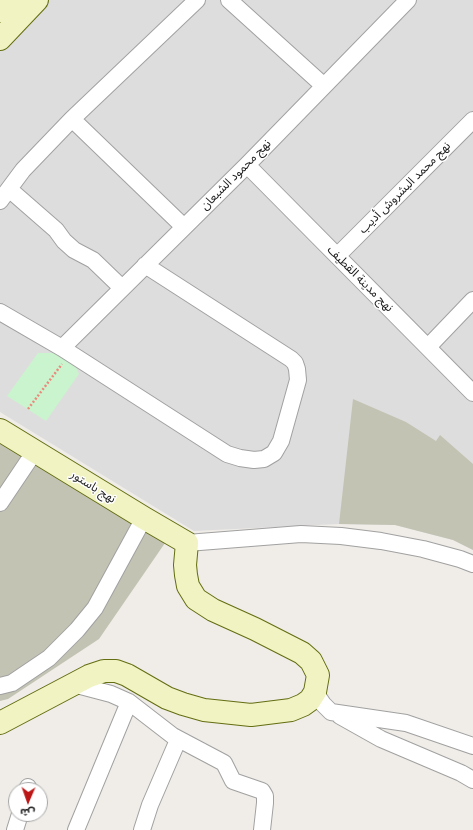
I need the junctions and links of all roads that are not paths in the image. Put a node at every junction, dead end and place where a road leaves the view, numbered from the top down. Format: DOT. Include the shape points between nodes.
graph roads {
  1 [pos="11,0"];
  2 [pos="37,0"];
  3 [pos="197,0"];
  4 [pos="229,0"];
  5 [pos="408,0"];
  6 [pos="0,11"];
  7 [pos="0,39"];
  8 [pos="324,86"];
  9 [pos="72,119"];
  10 [pos="473,120"];
  11 [pos="247,165"];
  12 [pos="4,195"];
  13 [pos="184,227"];
  14 [pos="337,256"];
  15 [pos="145,265"];
  16 [pos="122,288"];
  17 [pos="473,300"];
  18 [pos="0,312"];
  19 [pos="428,347"];
  20 [pos="66,350"];
  21 [pos="473,393"];
  22 [pos="0,430"];
  23 [pos="35,451"];
  24 [pos="0,504"];
  25 [pos="144,518"];
  26 [pos="187,543"];
  27 [pos="473,564"];
  28 [pos="73,684"];
  29 [pos="0,686"];
  30 [pos="316,692"];
  31 [pos="129,702"];
  32 [pos="331,712"];
  33 [pos="0,723"];
  34 [pos="178,740"];
  35 [pos="473,746"];
  36 [pos="473,780"];
  37 [pos="76,830"];
  38 [pos="142,830"];
  39 [pos="262,830"];
  1 -- 6 [label="street"];
  2 -- 7 [label="street"];
  3 -- 9 [label="street"];
  4 -- 8 [label="street"];
  5 -- 8 [label="street, نهج محمود الشبعان"];
  8 -- 11 [label="street, نهج محمود الشبعان"];
  9 -- 12 [label="street" via="23,170"];
  9 -- 13 [label="street"];
  10 -- 14 [label="street, نهج محمد البشروش أديب"];
  11 -- 13 [label="street, نهج محمود الشبعان"];
  11 -- 14 [label="street, نهج مدينة القطيف"];
  12 -- 16 [label="street" via="56,230 74,250 93,260"];
  13 -- 15 [label="street, نهج محمود الشبعان"];
  14 -- 19 [label="street, نهج مدينة القطيف"];
  15 -- 16 [label="street, نهج محمود الشبعان"];
  15 -- 20 [label="street" via="295,364 298,380 274,454 254,460 227,454"];
  16 -- 20 [label="street, نهج محمود الشبعان"];
  17 -- 19 [label="street"];
  18 -- 20 [label="street"];
  19 -- 21 [label="street, نهج مدينة القطيف"];
  22 -- 23 [label="street, نهج باستور"];
  23 -- 24 [label="street"];
  23 -- 25 [label="street, نهج باستور"];
  25 -- 26 [label="street, نهج باستور"];
  25 -- 29 [label="street" via="95,608 77,630 49,658 12,683"];
  26 -- 27 [label="street" via="301,534 341,536 423,549"];
  26 -- 30 [label="street" via="186,575 188,586 196,599 213,610 302,653 311,661 318,675"];
  28 -- 30 [label="street" via="104,671 116,671 167,698 184,704 204,710 252,715 303,706"];
  28 -- 31 [label="street" via="111,694"];
  28 -- 33 [label="street"];
  30 -- 32 [label="street"];
  31 -- 34 [label="street"];
  31 -- 37 [label="street"];
  32 -- 35 [label="street" via="406,723"];
  32 -- 36 [label="street" via="381,739"];
  34 -- 38 [label="street"];
  34 -- 39 [label="street" via="224,764 233,782 262,791 265,796"];
}
